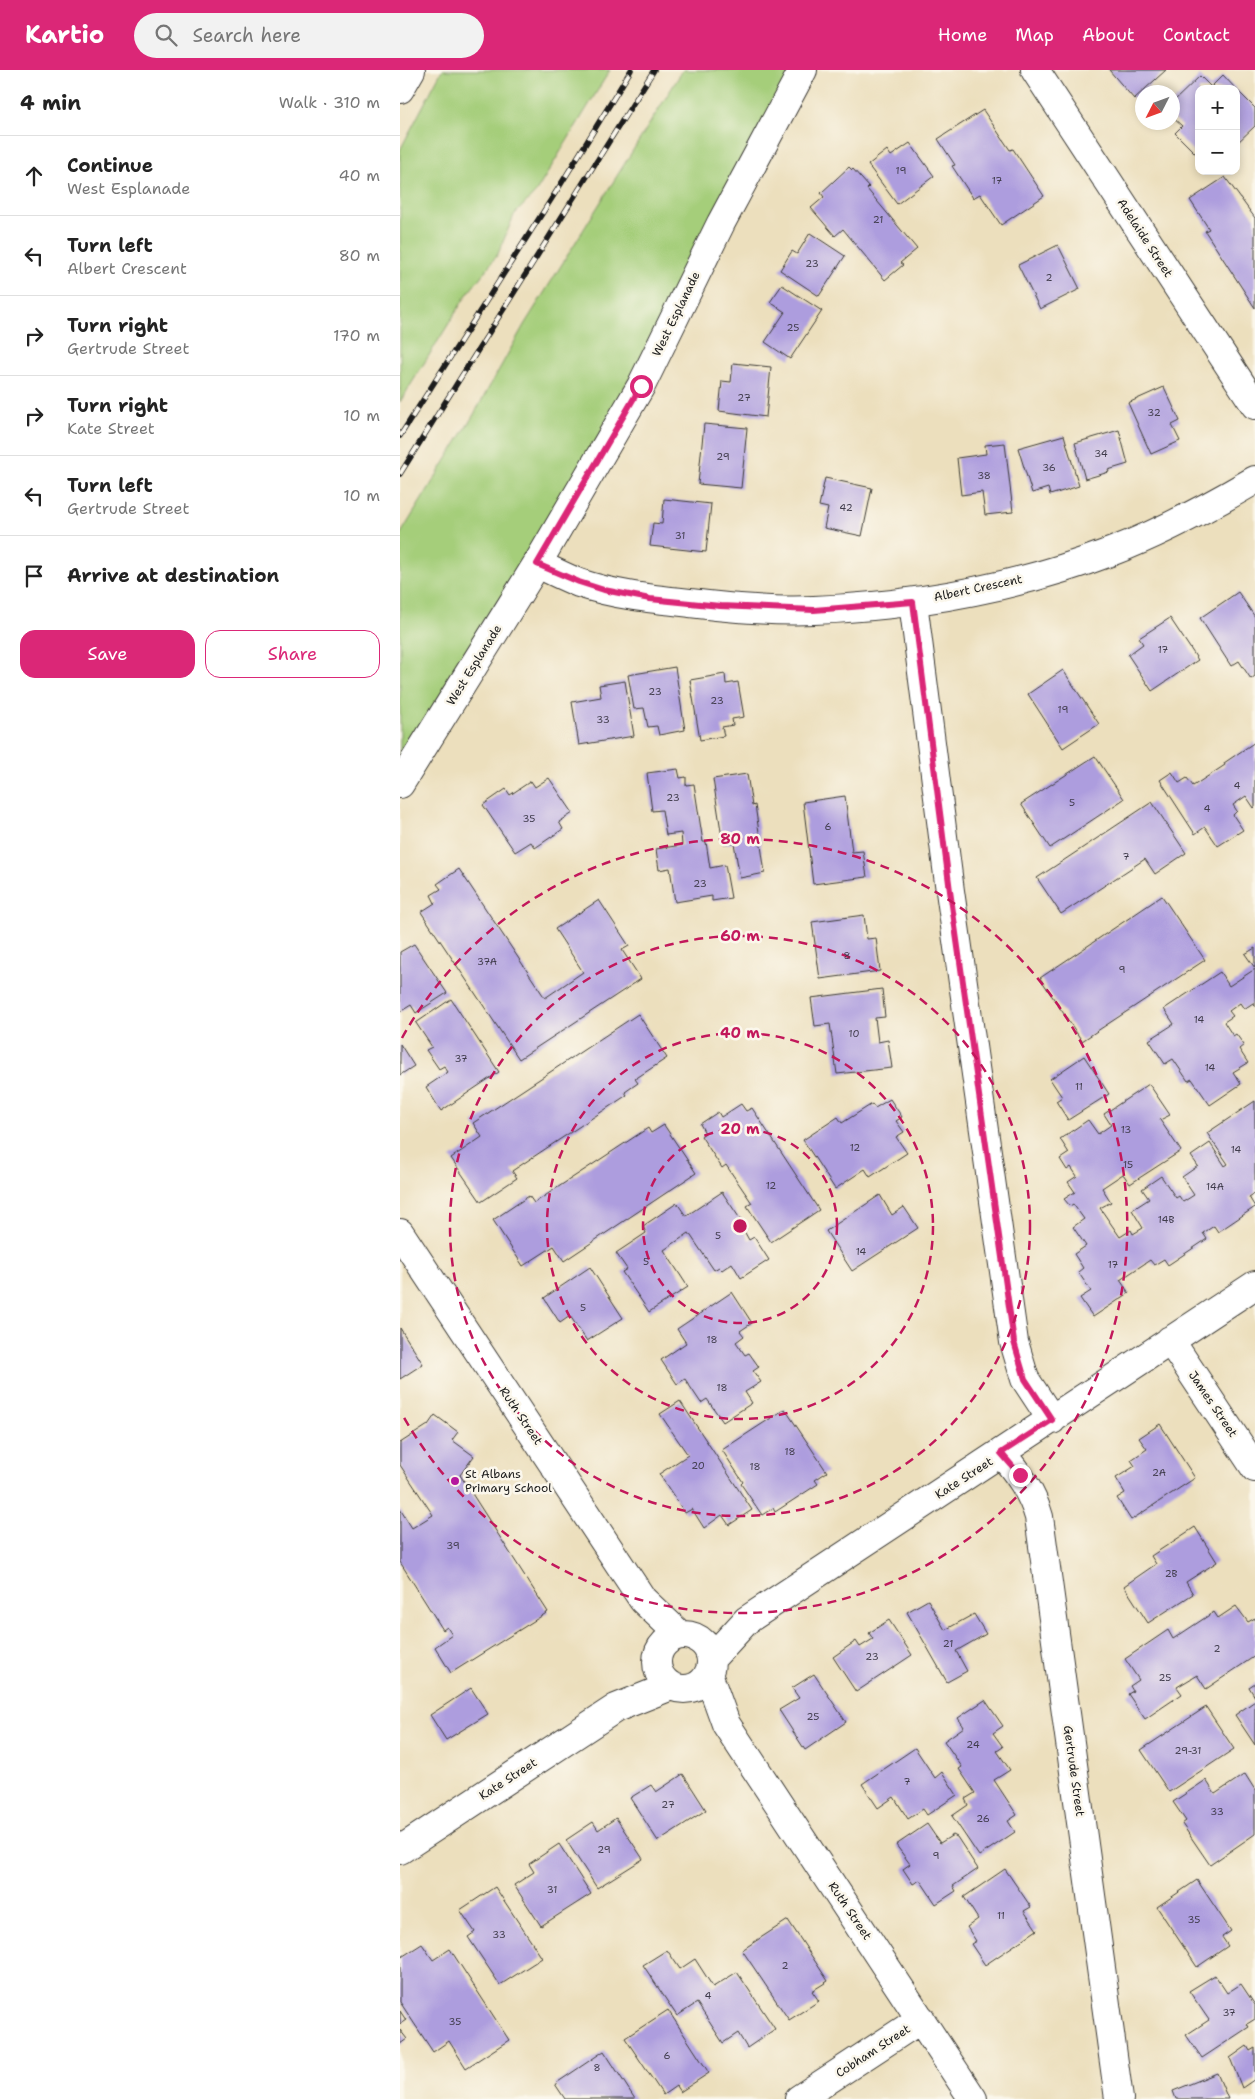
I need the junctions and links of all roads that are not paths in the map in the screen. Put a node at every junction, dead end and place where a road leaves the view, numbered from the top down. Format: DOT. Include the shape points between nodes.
graph roads {
  1 [pos="410,70"];
  2 [pos="803,70"];
  3 [pos="1035,70"];
  4 [pos="400,89"];
  5 [pos="1255,405"];
  6 [pos="1255,480"];
  7 [pos="537,564"];
  8 [pos="913,602"];
  9 [pos="400,784"];
  10 [pos="400,1233"];
  11 [pos="1255,1285"];
  12 [pos="1170,1340"];
  13 [pos="1052,1420"];
  14 [pos="1001,1453"];
  15 [pos="1255,1468"];
  16 [pos="684,1661"];
  17 [pos="400,1850"];
  18 [pos="921,2019"];
  19 [pos="799,2099"];
  20 [pos="973,2099"];
  21 [pos="1119,2099"];
  1 -- 4 [label="street"];
  2 -- 7 [label="street, West Esplanade" via="721,222 641,386"];
  3 -- 5 [label="street, Adelaide Street"];
  6 -- 8 [label="street, Albert Crescent" via="1202,510 1114,551 1054,571"];
  7 -- 8 [label="street, Albert Crescent" via="604,590 650,599 814,610"];
  7 -- 9 [label="street, West Esplanade"];
  8 -- 13 [label="street" via="1014,1342 1025,1379"];
  10 -- 16 [label="street, Ruth Street"];
  11 -- 12 [label="street, Kate Street"];
  12 -- 13 [label="street, Kate Street"];
  12 -- 15 [label="street, James Street"];
  13 -- 14 [label="street, Kate Street"];
  14 -- 16 [label="street, Kate Street"];
  14 -- 21 [label="street, Gertrude Street" via="1028,1488 1039,1517"];
  16 -- 17 [label="street, Kate Street"];
  16 -- 18 [label="street, Ruth Street"];
  18 -- 19 [label="street, Cobham Street"];
  18 -- 20 [label="street, Ruth Street"];
}
